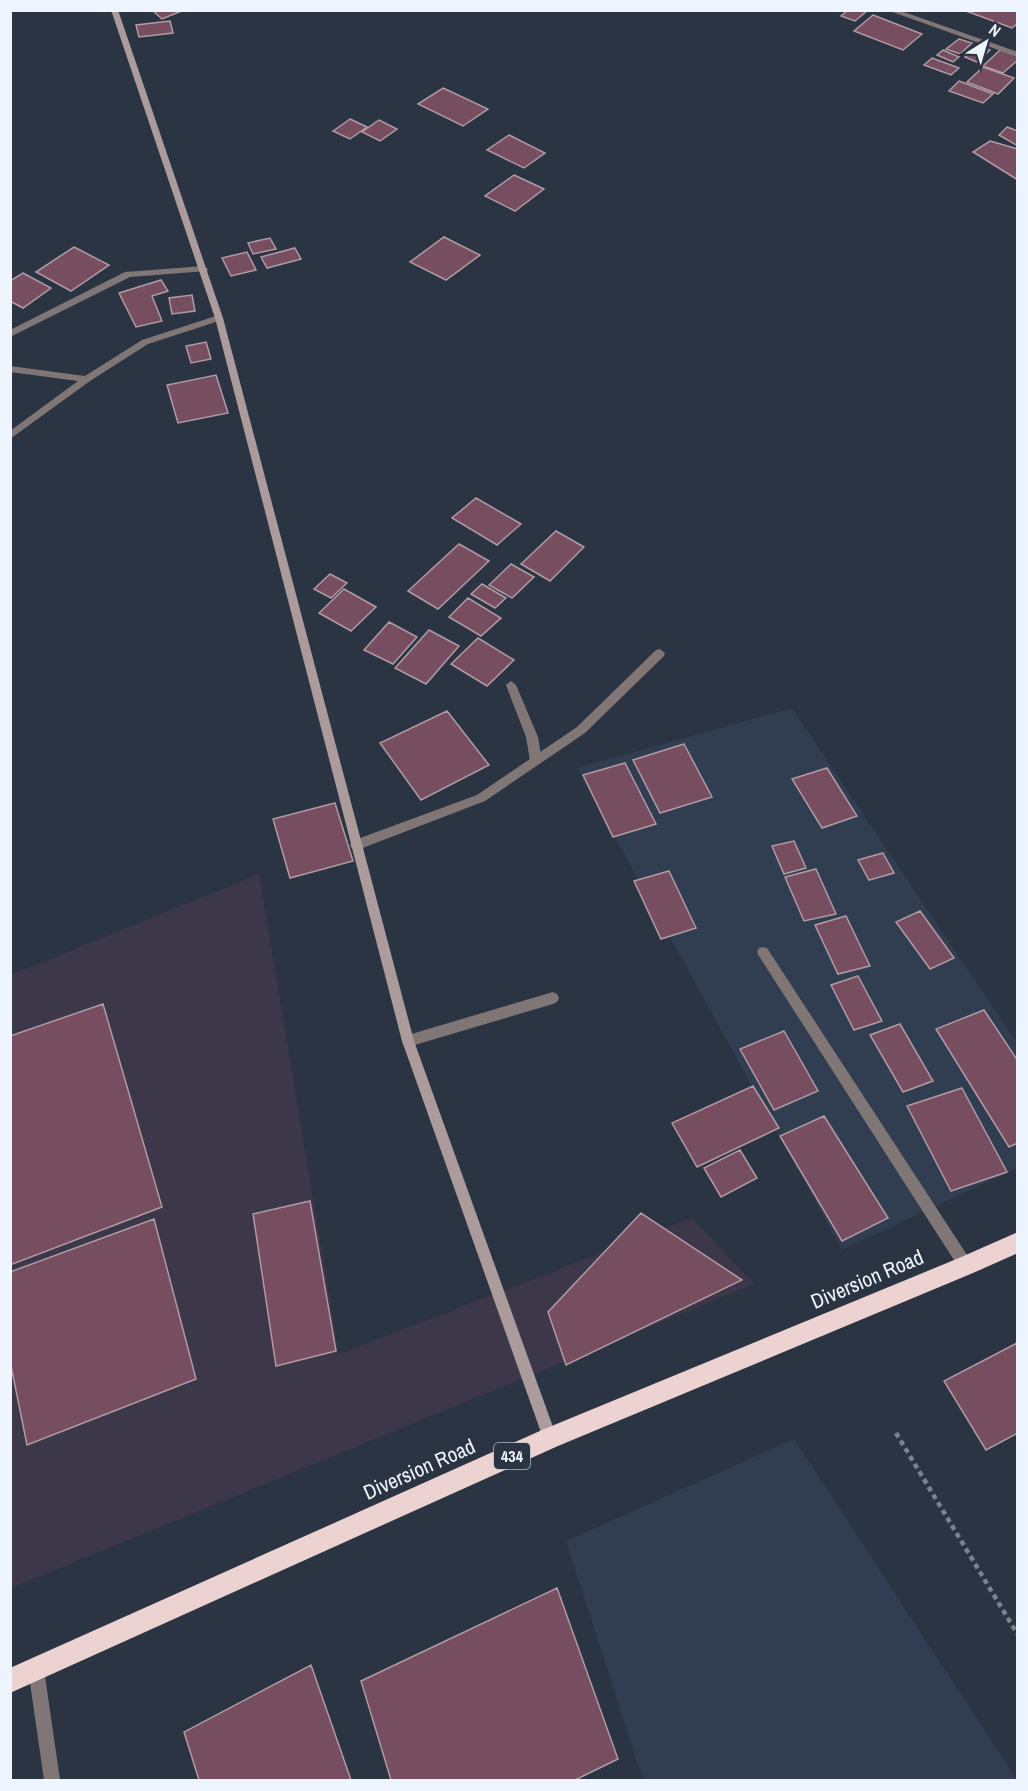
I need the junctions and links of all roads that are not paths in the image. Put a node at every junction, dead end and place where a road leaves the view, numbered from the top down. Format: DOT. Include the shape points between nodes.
graph roads {
  1 [pos="114,10"];
  2 [pos="890,10"];
  3 [pos="1017,55"];
  4 [pos="204,269"];
  5 [pos="219,318"];
  6 [pos="10,334"];
  7 [pos="10,369"];
  8 [pos="87,379"];
  9 [pos="10,436"];
  10 [pos="660,653"];
  11 [pos="511,685"];
  12 [pos="536,761"];
  13 [pos="356,845"];
  14 [pos="763,952"];
  15 [pos="553,998"];
  16 [pos="408,1041"];
  17 [pos="1017,1242"];
  18 [pos="966,1266"];
  19 [pos="550,1438"];
  20 [pos="36,1669"];
  21 [pos="10,1681"];
  22 [pos="52,1780"];
  1 -- 4 [label="street"];
  2 -- 3 [label="street"];
  4 -- 5 [label="street"];
  4 -- 6 [label="street" via="128,274"];
  5 -- 8 [label="street" via="145,342"];
  5 -- 13 [label="street"];
  7 -- 8 [label="street"];
  8 -- 9 [label="street"];
  10 -- 12 [label="street" via="581,730"];
  11 -- 12 [label="street" via="532,738"];
  12 -- 13 [label="street" via="481,798"];
  13 -- 16 [label="street"];
  14 -- 18 [label="street"];
  15 -- 16 [label="street"];
  16 -- 19 [label="street"];
  17 -- 18 [label="highway, Diversion Road / 434"];
  18 -- 19 [label="highway, Diversion Road / 434"];
  19 -- 20 [label="highway, Diversion Road / 434"];
  20 -- 21 [label="highway, Diversion Road / 434"];
  20 -- 22 [label="street"];
}
